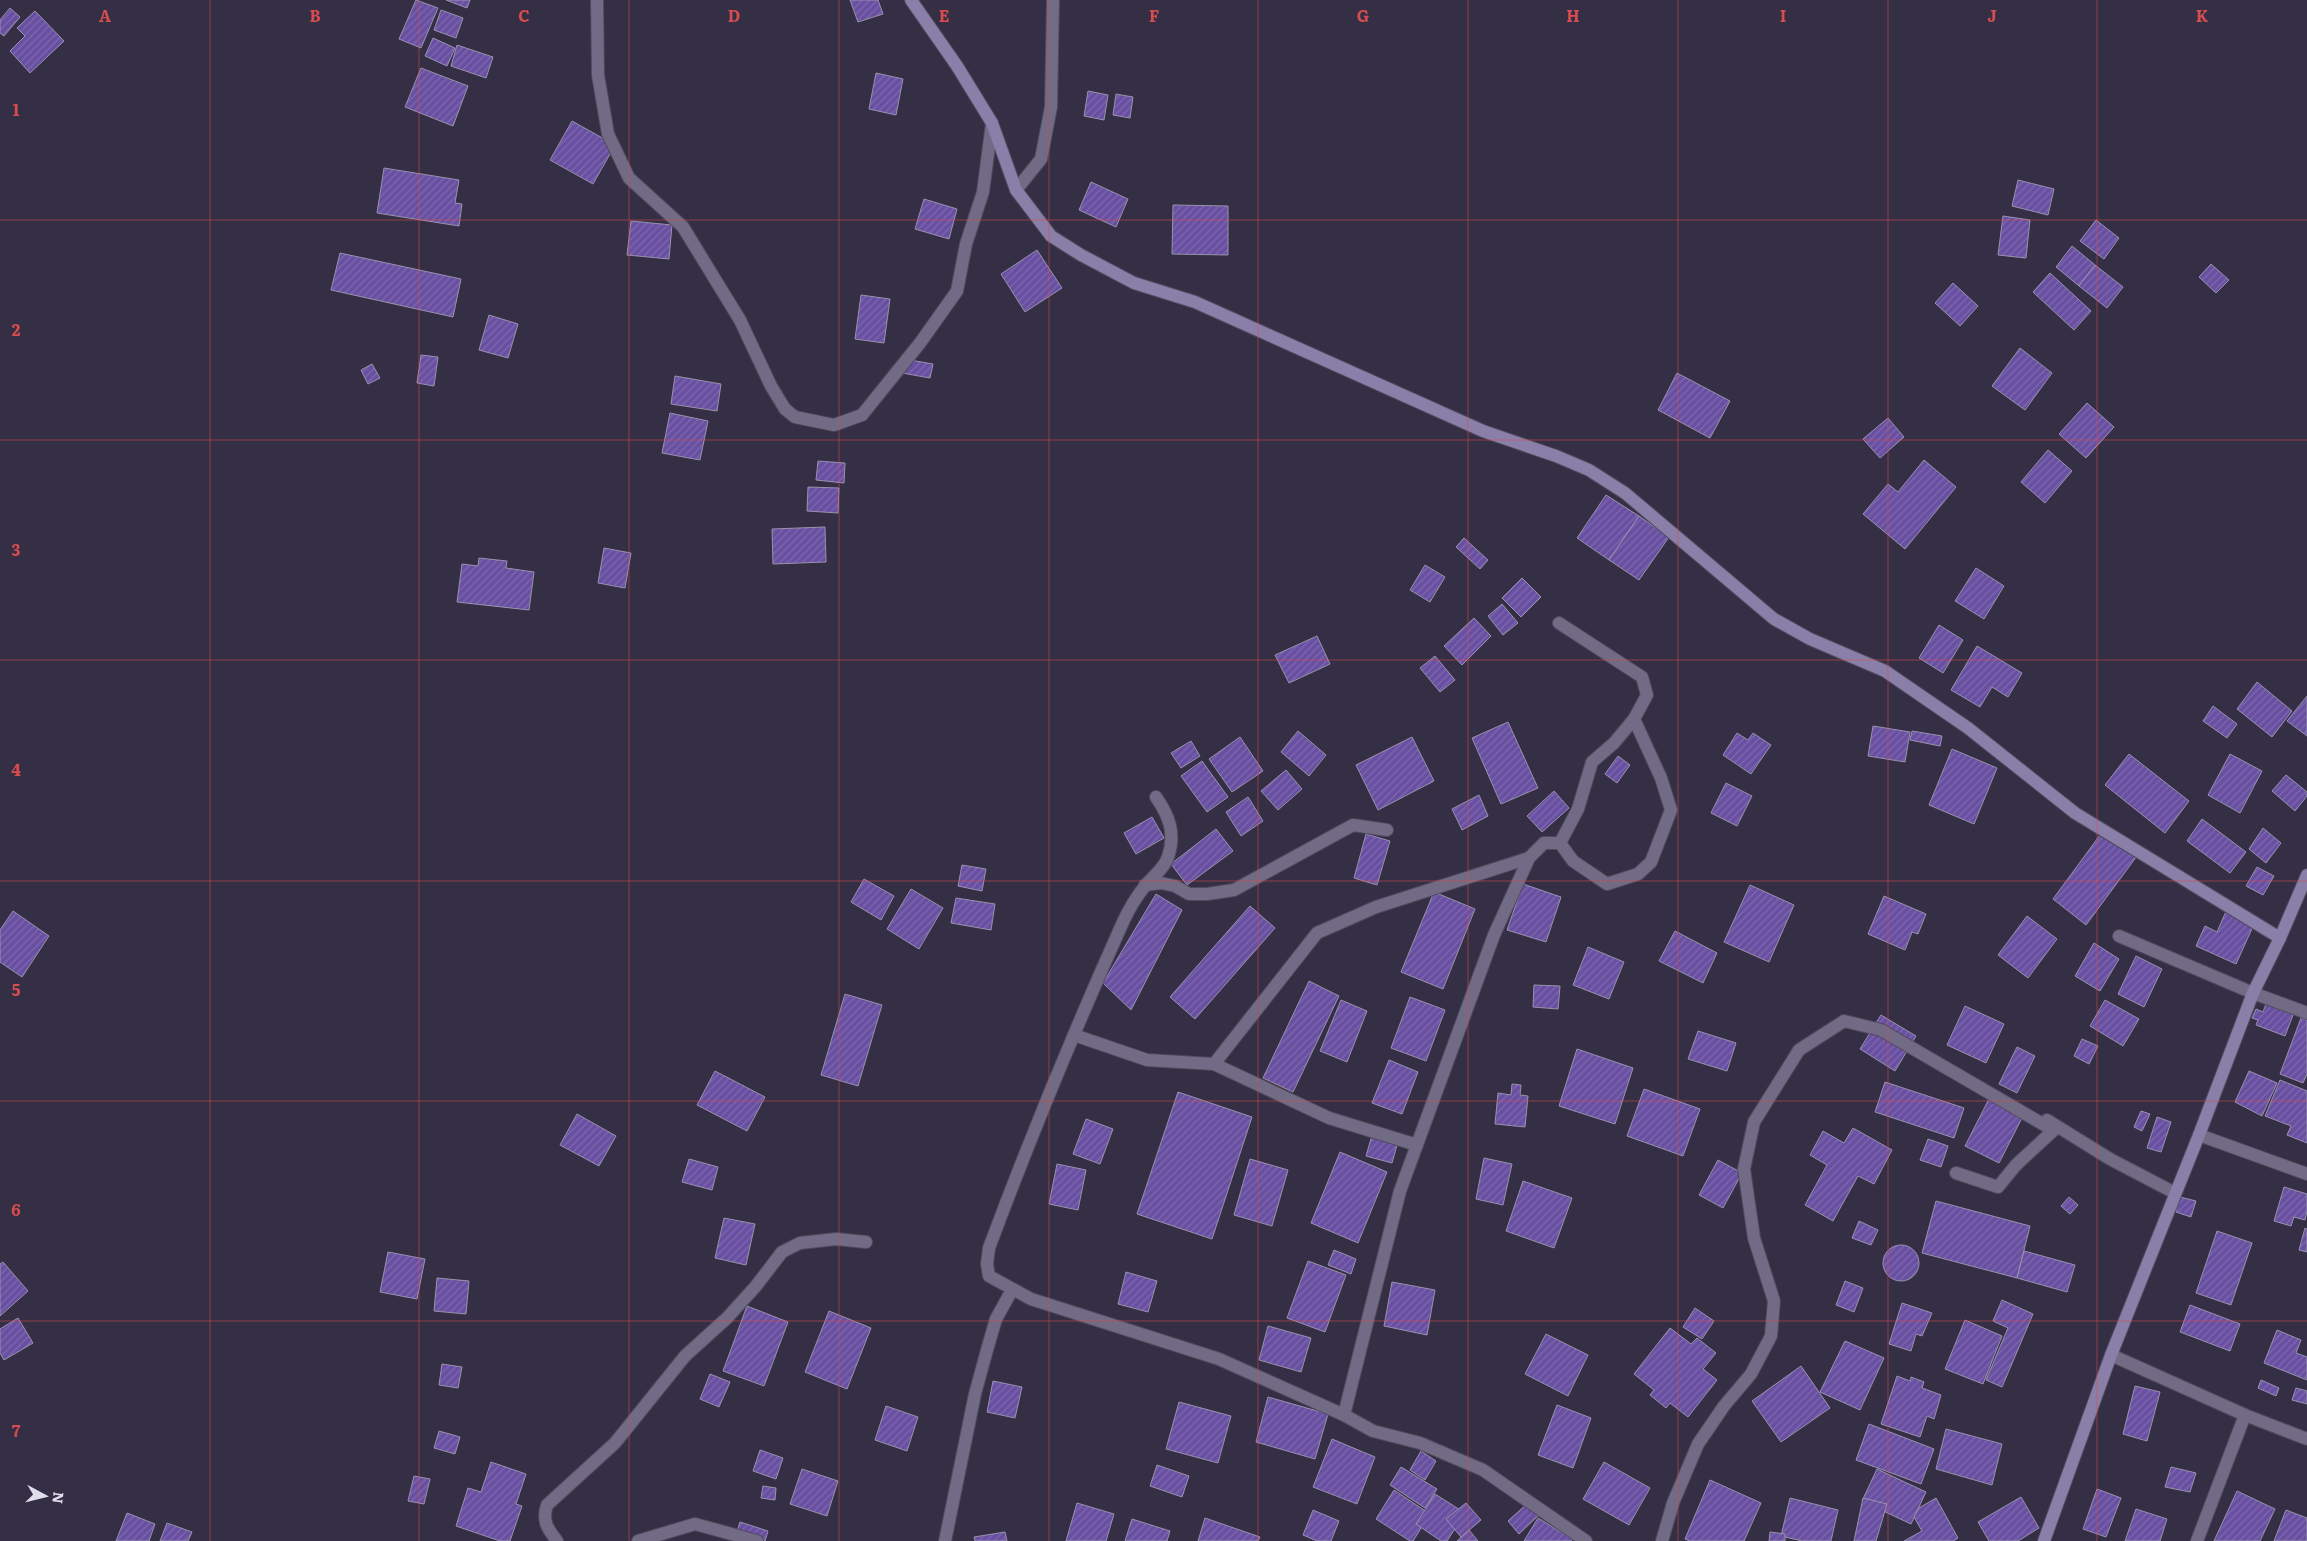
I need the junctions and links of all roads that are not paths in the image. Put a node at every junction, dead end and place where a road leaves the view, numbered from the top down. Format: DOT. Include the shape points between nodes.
graph roads {
  1 [pos="597,0"];
  2 [pos="911,0"];
  3 [pos="1053,0"];
  4 [pos="992,123"];
  5 [pos="1016,190"];
  6 [pos="1559,624"];
  7 [pos="1634,719"];
  8 [pos="1156,797"];
  9 [pos="1387,830"];
  10 [pos="1560,843"];
  11 [pos="1529,858"];
  12 [pos="2307,875"];
  13 [pos="1145,886"];
  14 [pos="2119,936"];
  15 [pos="2280,938"];
  16 [pos="2253,993"];
  17 [pos="2307,1012"];
  18 [pos="1074,1034"];
  19 [pos="1214,1064"];
  20 [pos="2031,1108"];
  21 [pos="2055,1128"];
  22 [pos="2199,1135"];
  23 [pos="1417,1145"];
  24 [pos="1956,1173"];
  25 [pos="2307,1174"];
  26 [pos="2176,1193"];
  27 [pos="866,1242"];
  28 [pos="1012,1290"];
  29 [pos="2111,1355"];
  30 [pos="1344,1415"];
  31 [pos="2245,1415"];
  32 [pos="2307,1439"];
  33 [pos="557,1541"];
  34 [pos="638,1541"];
  35 [pos="757,1541"];
  36 [pos="945,1541"];
  37 [pos="1586,1541"];
  38 [pos="1662,1541"];
  39 [pos="2044,1541"];
  40 [pos="2197,1541"];
  1 -- 4 [label="street" via="598,75 608,134 629,178 682,227 740,320 771,386 785,409 795,417 834,425 862,415 957,291 966,244 983,192"];
  2 -- 4 [label="street"];
  3 -- 5 [label="street" via="1051,107 1041,159"];
  4 -- 5 [label="street"];
  5 -- 15 [label="street" via="1051,236 1134,283 1194,302 1483,431 1589,470 1625,493 1774,619 1810,639 1885,671 1968,728 2075,813"];
  6 -- 7 [label="street" via="1642,677 1647,695"];
  7 -- 10 [label="street" via="1592,762 1578,810"];
  7 -- 10 [label="street" via="1661,778 1671,810 1651,862 1638,874 1607,884 1573,861"];
  8 -- 13 [label="street" via="1167,813 1173,837 1168,859"];
  9 -- 13 [label="street" via="1353,825 1234,890 1189,894 1161,882"];
  10 -- 11 [label="street" via="1544,842"];
  11 -- 19 [label="street" via="1376,908 1317,933"];
  11 -- 23 [label="street" via="1494,935"];
  12 -- 15 [label="street"];
  13 -- 18 [label="street" via="1128,912"];
  14 -- 16 [label="street"];
  15 -- 16 [label="street"];
  16 -- 17 [label="street"];
  16 -- 22 [label="street"];
  18 -- 19 [label="street" via="1147,1060"];
  18 -- 28 [label="street" via="989,1248 989,1276"];
  19 -- 23 [label="street" via="1329,1118"];
  20 -- 21 [label="street"];
  21 -- 24 [label="street" via="1998,1187"];
  21 -- 26 [label="street"];
  21 -- 38 [label="street" via="1881,1030 1844,1021 1799,1050 1754,1122 1744,1169 1754,1238 1774,1301 1771,1336 1751,1374 1698,1444 1673,1503"];
  22 -- 25 [label="street"];
  22 -- 26 [label="street"];
  23 -- 30 [label="street" via="1400,1191"];
  26 -- 29 [label="street"];
  27 -- 33 [label="street" via="836,1238 800,1243 782,1252 727,1318 685,1356 615,1443 547,1505 545,1524"];
  28 -- 30 [label="street" via="1102,1323 1220,1359"];
  28 -- 36 [label="street" via="996,1319 982,1368"];
  29 -- 31 [label="street"];
  29 -- 39 [label="street"];
  30 -- 37 [label="street" via="1373,1431 1420,1444 1483,1470"];
  31 -- 32 [label="street"];
  31 -- 40 [label="street"];
  34 -- 35 [label="street" via="695,1524"];
}
